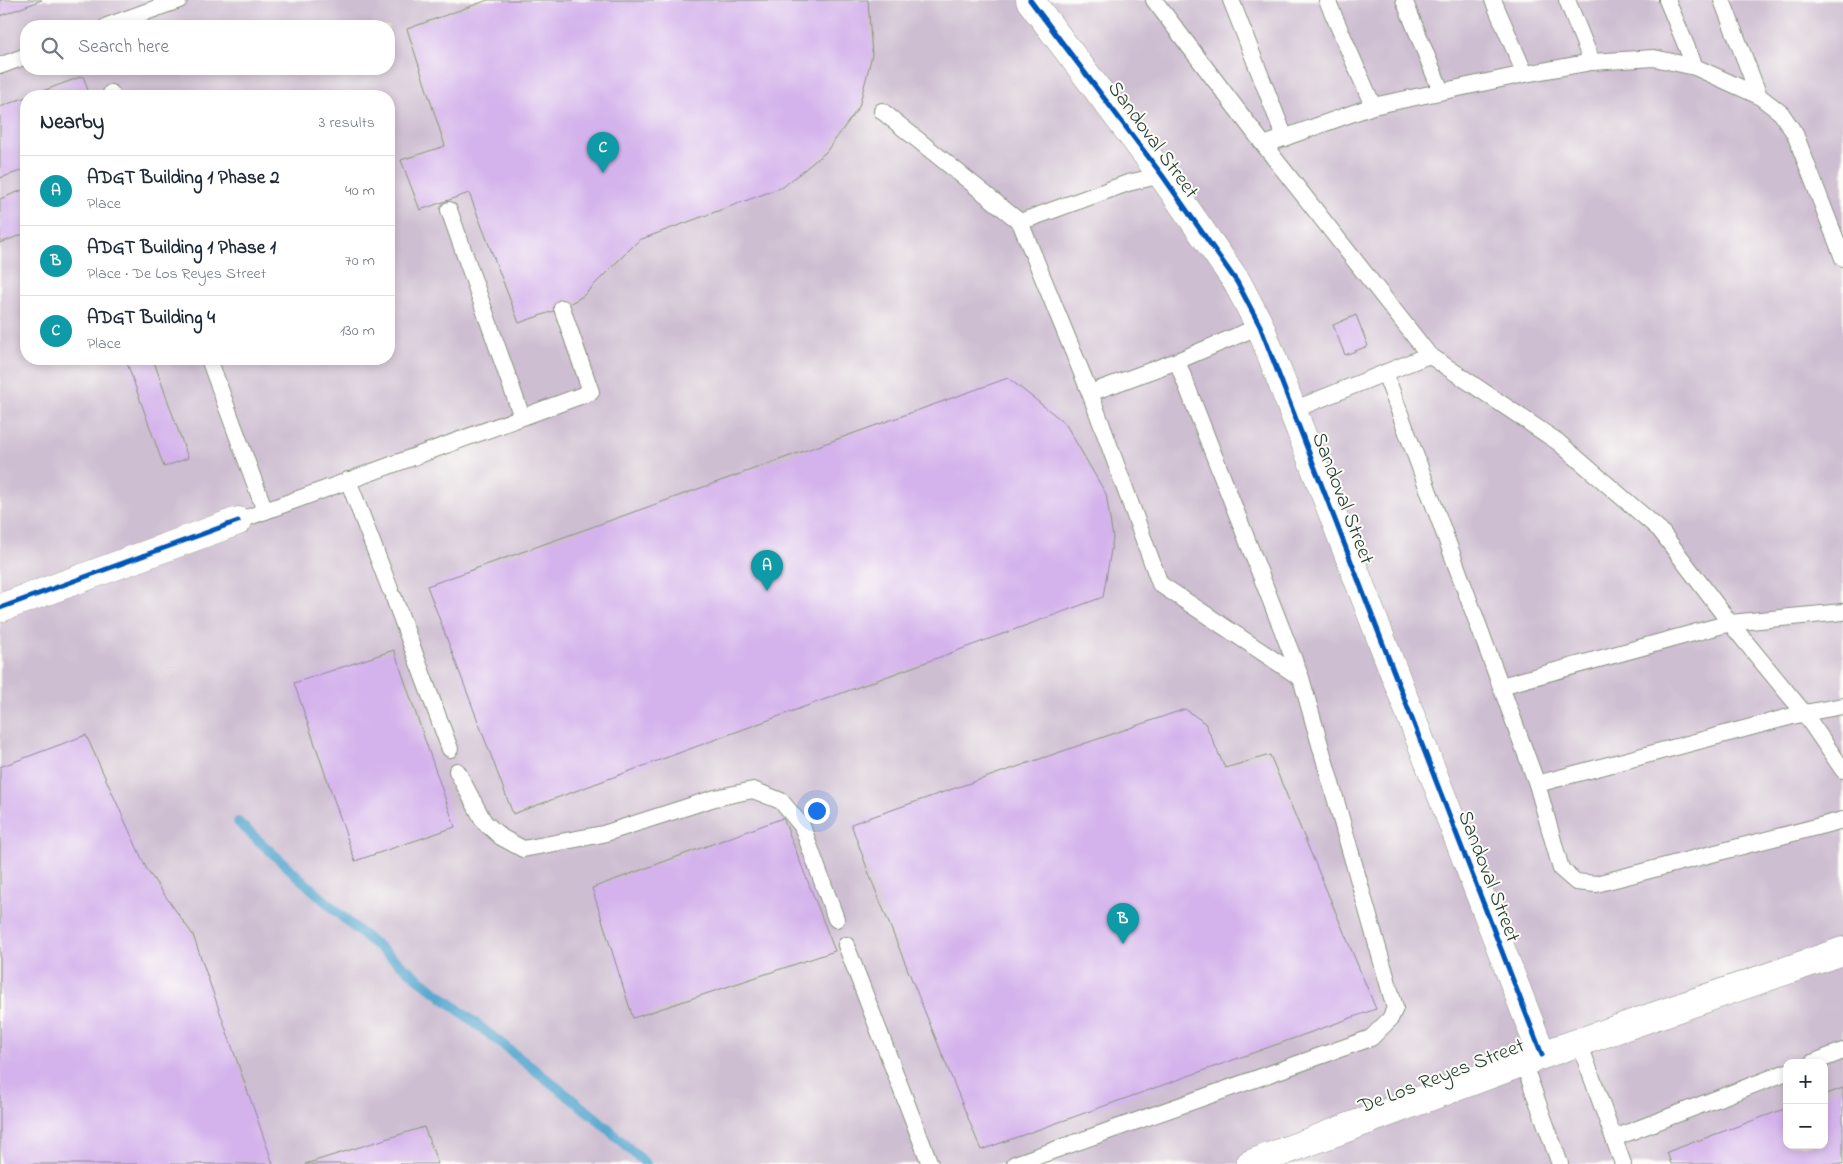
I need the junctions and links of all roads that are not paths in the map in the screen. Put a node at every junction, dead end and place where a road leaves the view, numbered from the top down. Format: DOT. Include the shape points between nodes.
graph roads {
  1 [pos="180,0"];
  2 [pos="1030,0"];
  3 [pos="1154,0"];
  4 [pos="1232,0"];
  5 [pos="1327,0"];
  6 [pos="1404,0"];
  7 [pos="1493,0"];
  8 [pos="1567,0"];
  9 [pos="1667,0"];
  10 [pos="1722,0"];
  11 [pos="124,20"];
  12 [pos="20,58"];
  13 [pos="1592,62"];
  14 [pos="2,65"];
  15 [pos="1695,67"];
  16 [pos="1525,74"];
  17 [pos="1441,91"];
  18 [pos="1759,96"];
  19 [pos="1373,106"];
  20 [pos="882,111"];
  21 [pos="1285,138"];
  22 [pos="1264,145"];
  23 [pos="1162,175"];
  24 [pos="449,210"];
  25 [pos="1020,222"];
  26 [pos="1843,258"];
  27 [pos="562,308"];
  28 [pos="1260,326"];
  29 [pos="1429,355"];
  30 [pos="1177,361"];
  31 [pos="211,365"];
  32 [pos="1385,373"];
  33 [pos="1090,393"];
  34 [pos="1293,410"];
  35 [pos="522,417"];
  36 [pos="348,480"];
  37 [pos="265,511"];
  38 [pos="238,521"];
  39 [pos="0,608"];
  40 [pos="1843,612"];
  41 [pos="1730,623"];
  42 [pos="1301,678"];
  43 [pos="1501,686"];
  44 [pos="1843,706"];
  45 [pos="1804,713"];
  46 [pos="450,749"];
  47 [pos="1843,770"];
  48 [pos="457,771"];
  49 [pos="1537,784"];
  50 [pos="1843,820"];
  51 [pos="836,919"];
  52 [pos="846,946"];
  53 [pos="1843,951"];
  54 [pos="1579,1042"];
  55 [pos="1843,1051"];
  56 [pos="1533,1058"];
  57 [pos="1822,1059"];
  58 [pos="1783,1074"];
  59 [pos="1614,1138"];
  60 [pos="930,1164"];
  61 [pos="1015,1164"];
  62 [pos="1250,1164"];
  63 [pos="1560,1164"];
  64 [pos="1623,1164"];
  1 -- 11 [label="lane"];
  2 -- 23 [label="street, Sandoval Street"];
  3 -- 22 [label="lane"];
  4 -- 21 [label="lane"];
  5 -- 19 [label="lane"];
  6 -- 17 [label="lane"];
  7 -- 16 [label="lane"];
  8 -- 13 [label="lane"];
  9 -- 15 [label="lane"];
  10 -- 18 [label="lane"];
  12 -- 14 [label="lane"];
  13 -- 15 [label="lane" via="1654,58"];
  13 -- 16 [label="lane"];
  15 -- 18 [label="lane"];
  16 -- 17 [label="lane"];
  17 -- 19 [label="lane"];
  18 -- 26 [label="lane" via="1781,113 1795,134"];
  19 -- 21 [label="lane"];
  20 -- 25 [label="lane"];
  21 -- 22 [label="lane"];
  22 -- 29 [label="lane"];
  23 -- 25 [label="lane" via="1128,183"];
  23 -- 28 [label="street, Sandoval Street" via="1237,282"];
  24 -- 35 [label="lane"];
  25 -- 33 [label="lane"];
  27 -- 35 [label="lane" via="591,392"];
  28 -- 30 [label="lane"];
  28 -- 34 [label="street, Sandoval Street"];
  29 -- 32 [label="lane"];
  29 -- 41 [label="lane" via="1558,442 1660,530"];
  30 -- 33 [label="lane"];
  30 -- 42 [label="lane"];
  31 -- 37 [label="lane"];
  32 -- 34 [label="lane"];
  32 -- 43 [label="lane"];
  33 -- 42 [label="lane" via="1160,584"];
  34 -- 56 [label="street, Sandoval Street"];
  35 -- 36 [label="lane"];
  36 -- 37 [label="lane"];
  36 -- 46 [label="lane"];
  37 -- 38 [label="lane"];
  38 -- 39 [label="street"];
  40 -- 41 [label="lane"];
  41 -- 43 [label="lane"];
  41 -- 45 [label="lane"];
  42 -- 61 [label="lane" via="1395,1008 1390,1019 1371,1038"];
  43 -- 49 [label="lane"];
  44 -- 45 [label="lane"];
  45 -- 47 [label="lane"];
  45 -- 49 [label="lane"];
  48 -- 51 [label="lane" via="484,822 501,837 523,849 603,834 715,798 753,790 763,793 781,801 802,826"];
  49 -- 50 [label="lane" via="1561,868 1576,882 1596,884"];
  52 -- 60 [label="lane"];
  53 -- 54 [label="street, De Los Reyes Street"];
  54 -- 56 [label="street, De Los Reyes Street"];
  54 -- 59 [label="lane"];
  55 -- 57 [label="lane"];
  56 -- 62 [label="street, De Los Reyes Street"];
  56 -- 63 [label="lane"];
  58 -- 59 [label="lane"];
  59 -- 64 [label="lane"];
}
